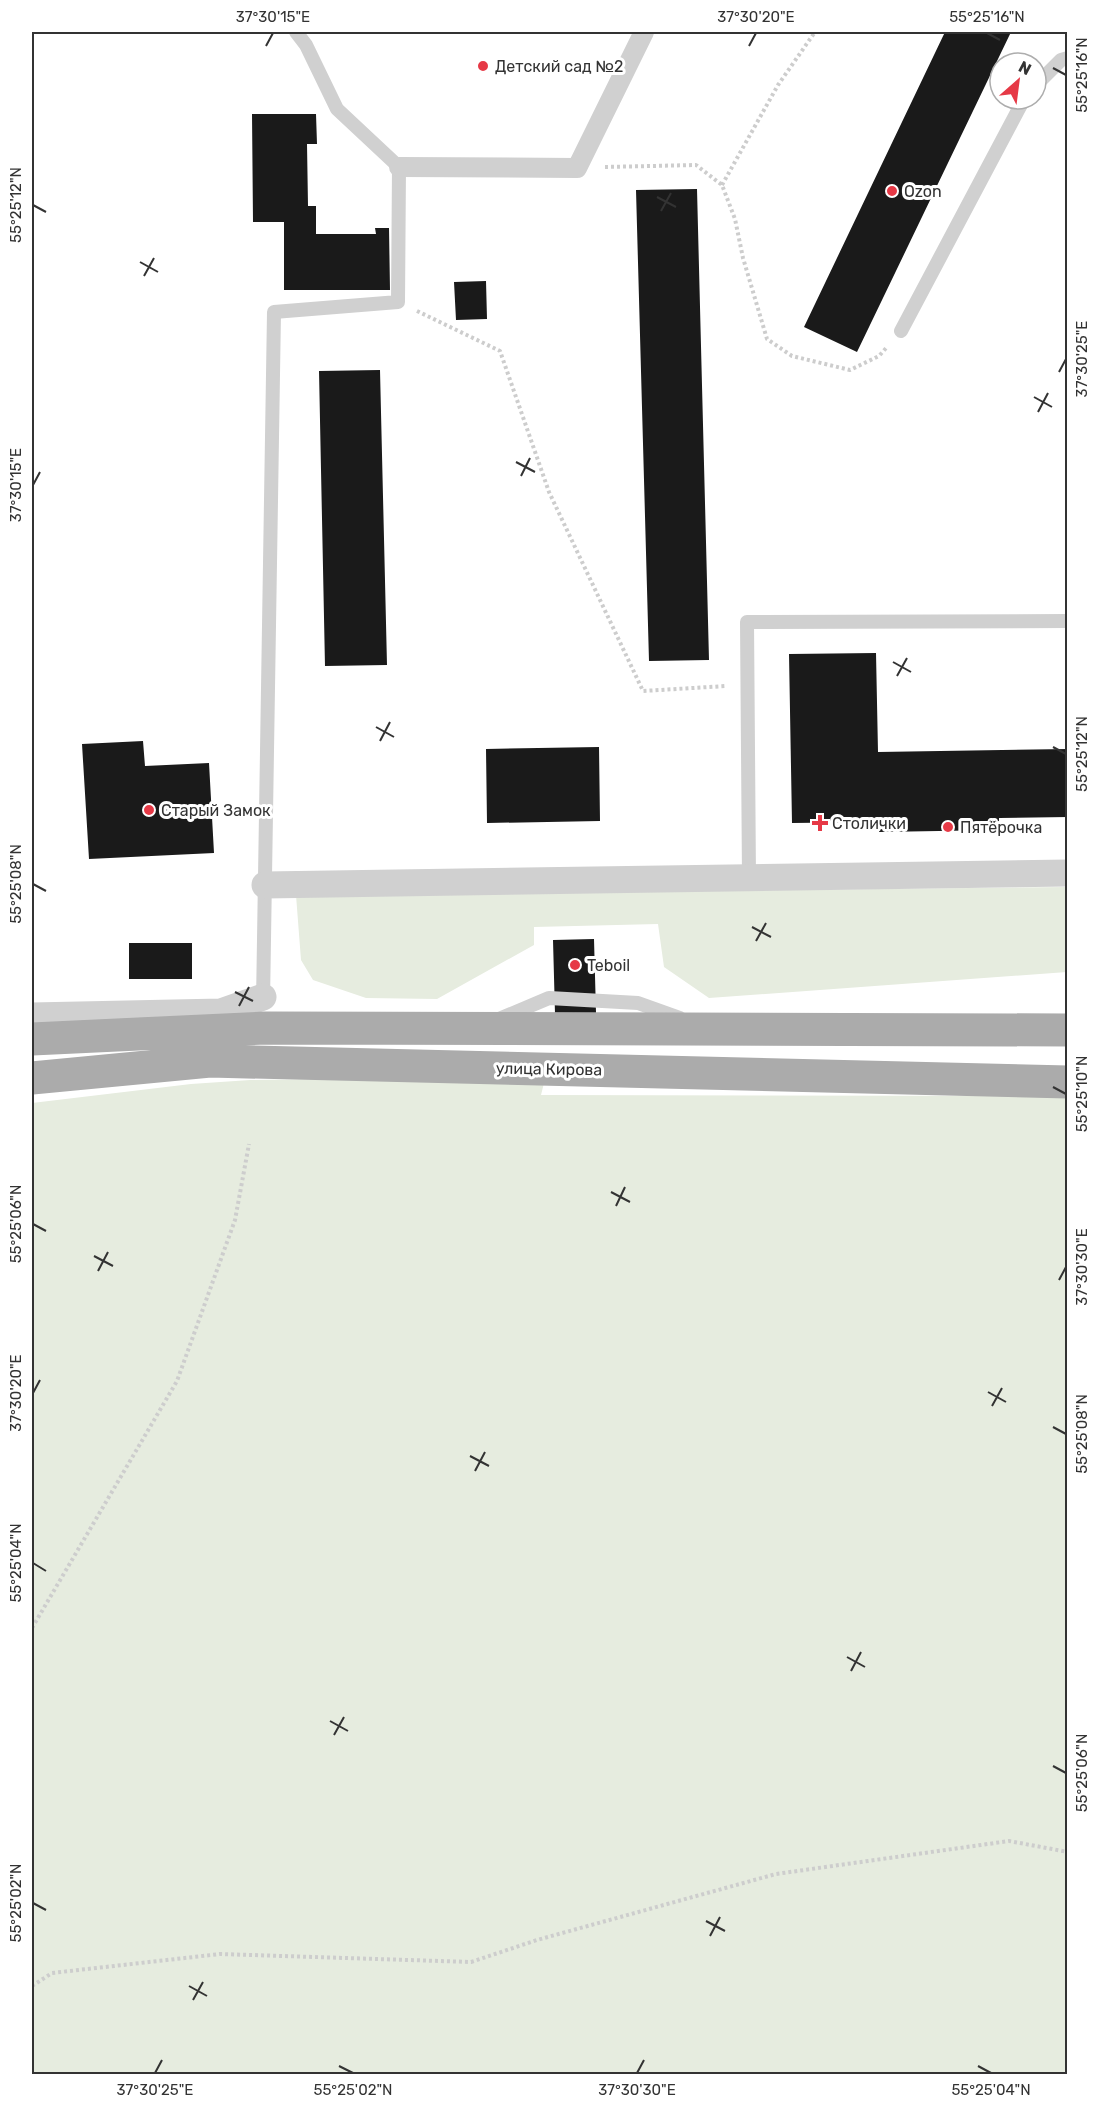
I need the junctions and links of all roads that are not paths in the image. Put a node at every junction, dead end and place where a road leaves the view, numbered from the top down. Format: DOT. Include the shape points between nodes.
graph roads {
  1 [pos="296,32"];
  2 [pos="644,32"];
  3 [pos="1068,58"];
  4 [pos="1048,72"];
  5 [pos="1018,111"];
  6 [pos="399,167"];
  7 [pos="901,331"];
  8 [pos="1068,621"];
  9 [pos="1068,873"];
  10 [pos="748,878"];
  11 [pos="265,885"];
  12 [pos="32,1018"];
  13 [pos="189,1030"];
  14 [pos="1068,1030"];
  15 [pos="265,1035"];
  16 [pos="32,1039"];
  17 [pos="32,1078"];
  18 [pos="1068,1082"];
  1 -- 6 [label="lane" via="337,110"];
  2 -- 6 [label="street" via="578,168"];
  3 -- 4 [label="lane" via="1060,60"];
  5 -- 7 [label="lane"];
  6 -- 11 [label="lane" via="398,302 273,312"];
  8 -- 10 [label="lane" via="747,622"];
  9 -- 10 [label="street"];
  10 -- 11 [label="street"];
  11 -- 15 [label="lane"];
  12 -- 13 [label="street, улица Кирова"];
  12 -- 15 [label="street, улица Кирова" via="221,1012"];
  13 -- 15 [label="main road, улица Кирова"];
  13 -- 16 [label="main road, улица Кирова"];
  14 -- 15 [label="main road, улица Кирова" via="475,1029"];
  15 -- 17 [label="main road, улица Кирова" via="210,1061"];
  15 -- 18 [label="main road, улица Кирова"];
}
